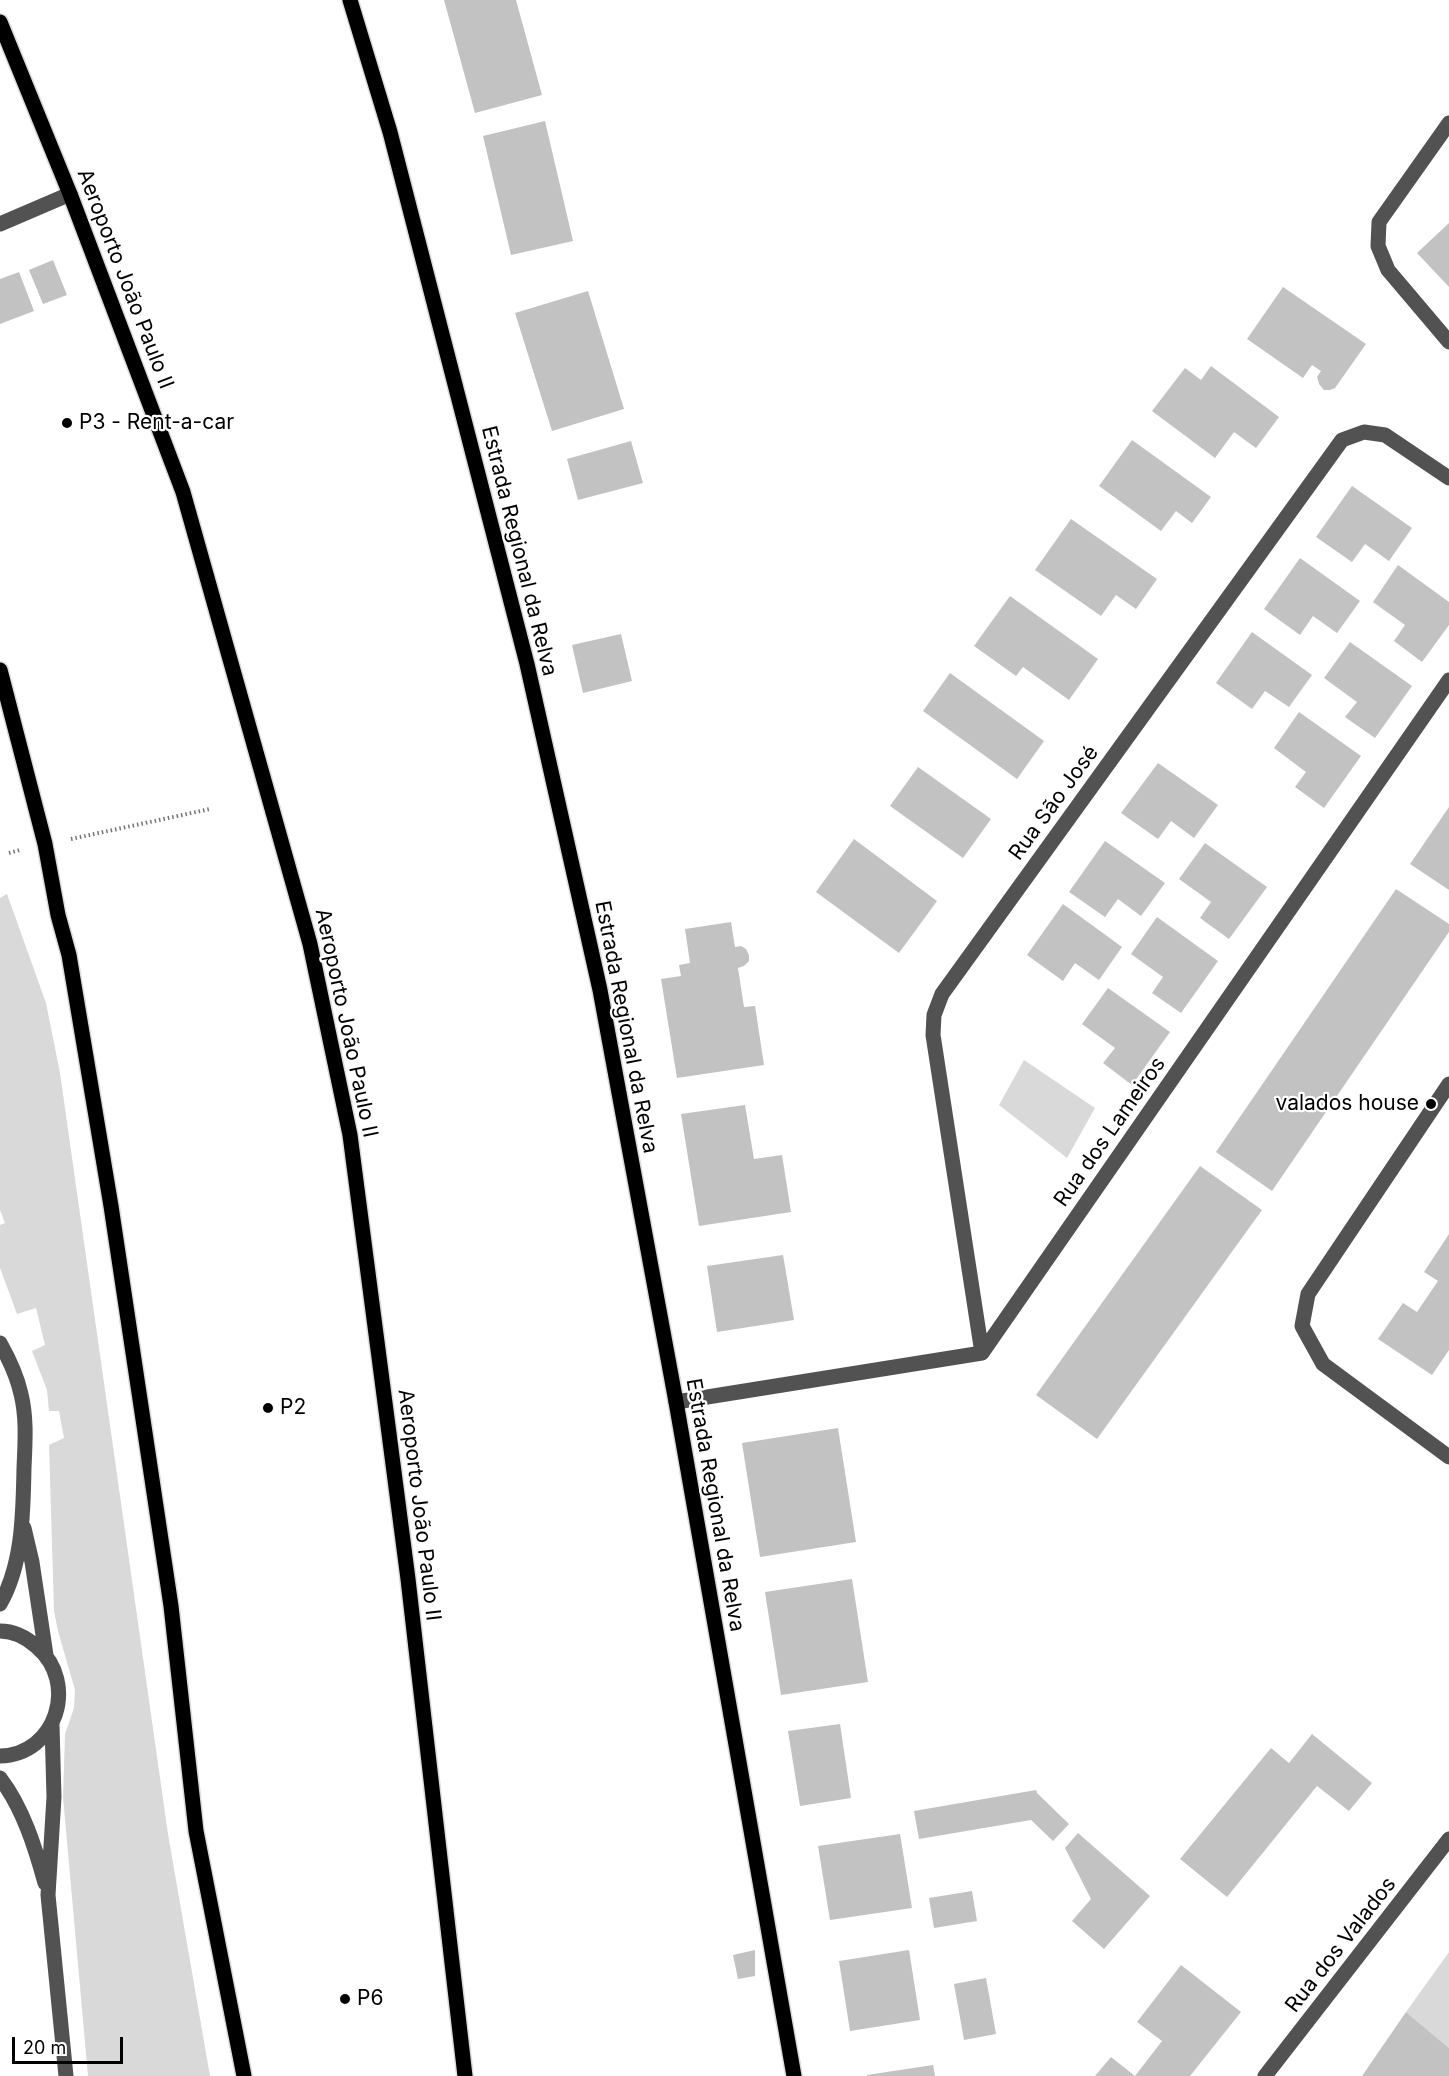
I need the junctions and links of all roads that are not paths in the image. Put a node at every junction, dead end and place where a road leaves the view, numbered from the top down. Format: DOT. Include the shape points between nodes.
graph roads {
  1 [pos="350,0"];
  2 [pos="0,22"];
  3 [pos="1449,123"];
  4 [pos="70,194"];
  5 [pos="0,224"];
  6 [pos="1449,342"];
  7 [pos="1449,478"];
  8 [pos="0,670"];
  9 [pos="1449,680"];
  10 [pos="1449,1084"];
  11 [pos="0,1343"];
  12 [pos="982,1353"];
  13 [pos="676,1402"];
  14 [pos="1449,1457"];
  15 [pos="22,1522"];
  16 [pos="0,1604"];
  17 [pos="0,1631"];
  18 [pos="46,1654"];
  19 [pos="52,1725"];
  20 [pos="0,1756"];
  21 [pos="0,1778"];
  22 [pos="1449,1839"];
  23 [pos="48,1895"];
  24 [pos="66,2076"];
  25 [pos="244,2076"];
  26 [pos="465,2076"];
  27 [pos="794,2076"];
  28 [pos="1265,2076"];
  1 -- 13 [label="main road, Estrada Regional da Relva" via="390,132 527,664 600,990"];
  2 -- 4 [label="main road, Aeroporto João Paulo II"];
  3 -- 6 [label="street" via="1379,222 1378,246 1388,270"];
  4 -- 5 [label="street"];
  4 -- 26 [label="main road, Aeroporto João Paulo II" via="183,492 312,955 351,1147 409,1591"];
  7 -- 12 [label="street, Rua São José" via="1385,435 1364,432 1342,440 942,994 934,1015 933,1035"];
  8 -- 25 [label="main road" via="69,955 171,1606 196,1831"];
  9 -- 12 [label="street, Rua dos Lameiros"];
  10 -- 14 [label="street" via="1308,1294 1302,1326 1323,1364"];
  11 -- 15 [label="street" via="22,1395"];
  12 -- 13 [label="street"];
  13 -- 27 [label="main road, Estrada Regional da Relva"];
  15 -- 16 [label="street" via="14,1568"];
  15 -- 18 [label="street"];
  17 -- 18 [label="street" via="29,1640"];
  18 -- 19 [label="street" via="58,1677 59,1701"];
  19 -- 20 [label="street" via="34,1745 10,1756"];
  19 -- 23 [label="street" via="54,1797"];
  21 -- 23 [label="street" via="11,1792 34,1846"];
  22 -- 28 [label="street, Rua dos Valados"];
  23 -- 24 [label="street"];
}
